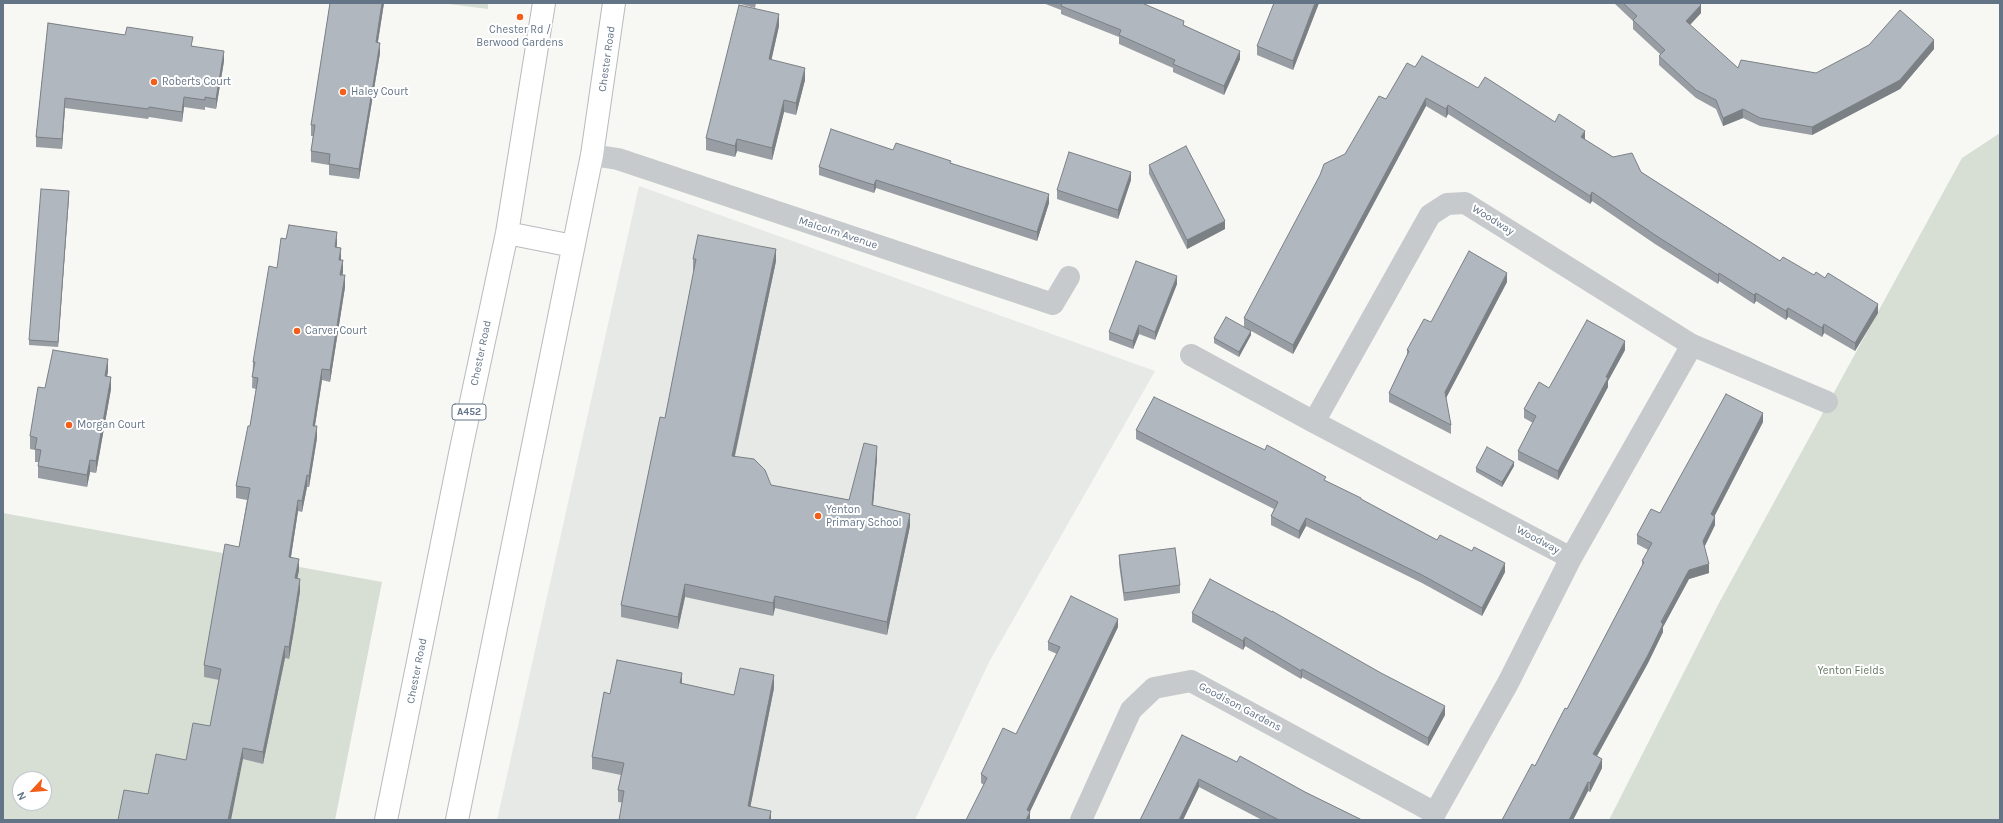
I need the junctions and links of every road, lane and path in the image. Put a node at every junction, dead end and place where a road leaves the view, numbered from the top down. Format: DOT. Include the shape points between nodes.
graph roads {
  1 [pos="544,3"];
  2 [pos="614,3"];
  3 [pos="592,155"];
  4 [pos="507,233"];
  5 [pos="574,246"];
  6 [pos="1069,277"];
  7 [pos="1692,345"];
  8 [pos="1191,355"];
  9 [pos="1827,402"];
  10 [pos="1314,422"];
  11 [pos="1571,558"];
  12 [pos="1508,683"];
  13 [pos="1434,816"];
  14 [pos="386,820"];
  15 [pos="457,820"];
  16 [pos="1081,820"];
  1 -- 4 [label="highway, Chester Road / A452"];
  2 -- 3 [label="highway, Chester Road"];
  3 -- 5 [label="highway, Chester Road"];
  3 -- 6 [label="street, Malcolm Avenue" via="618,159 1053,304"];
  4 -- 5 [label="highway"];
  4 -- 14 [label="highway, Chester Road / A452"];
  5 -- 15 [label="highway, Chester Road"];
  7 -- 9 [label="street, Woodway"];
  7 -- 10 [label="street, Woodway" via="1465,203 1446,204 1430,215"];
  7 -- 11 [label="street, Woodway"];
  8 -- 10 [label="street, Woodway"];
  10 -- 11 [label="street, Woodway"];
  11 -- 12 [label="street, Woodway"];
  12 -- 13 [label="street, Goodison Gardens"];
  13 -- 16 [label="street, Goodison Gardens" via="1191,681 1154,688 1131,710"];
}
